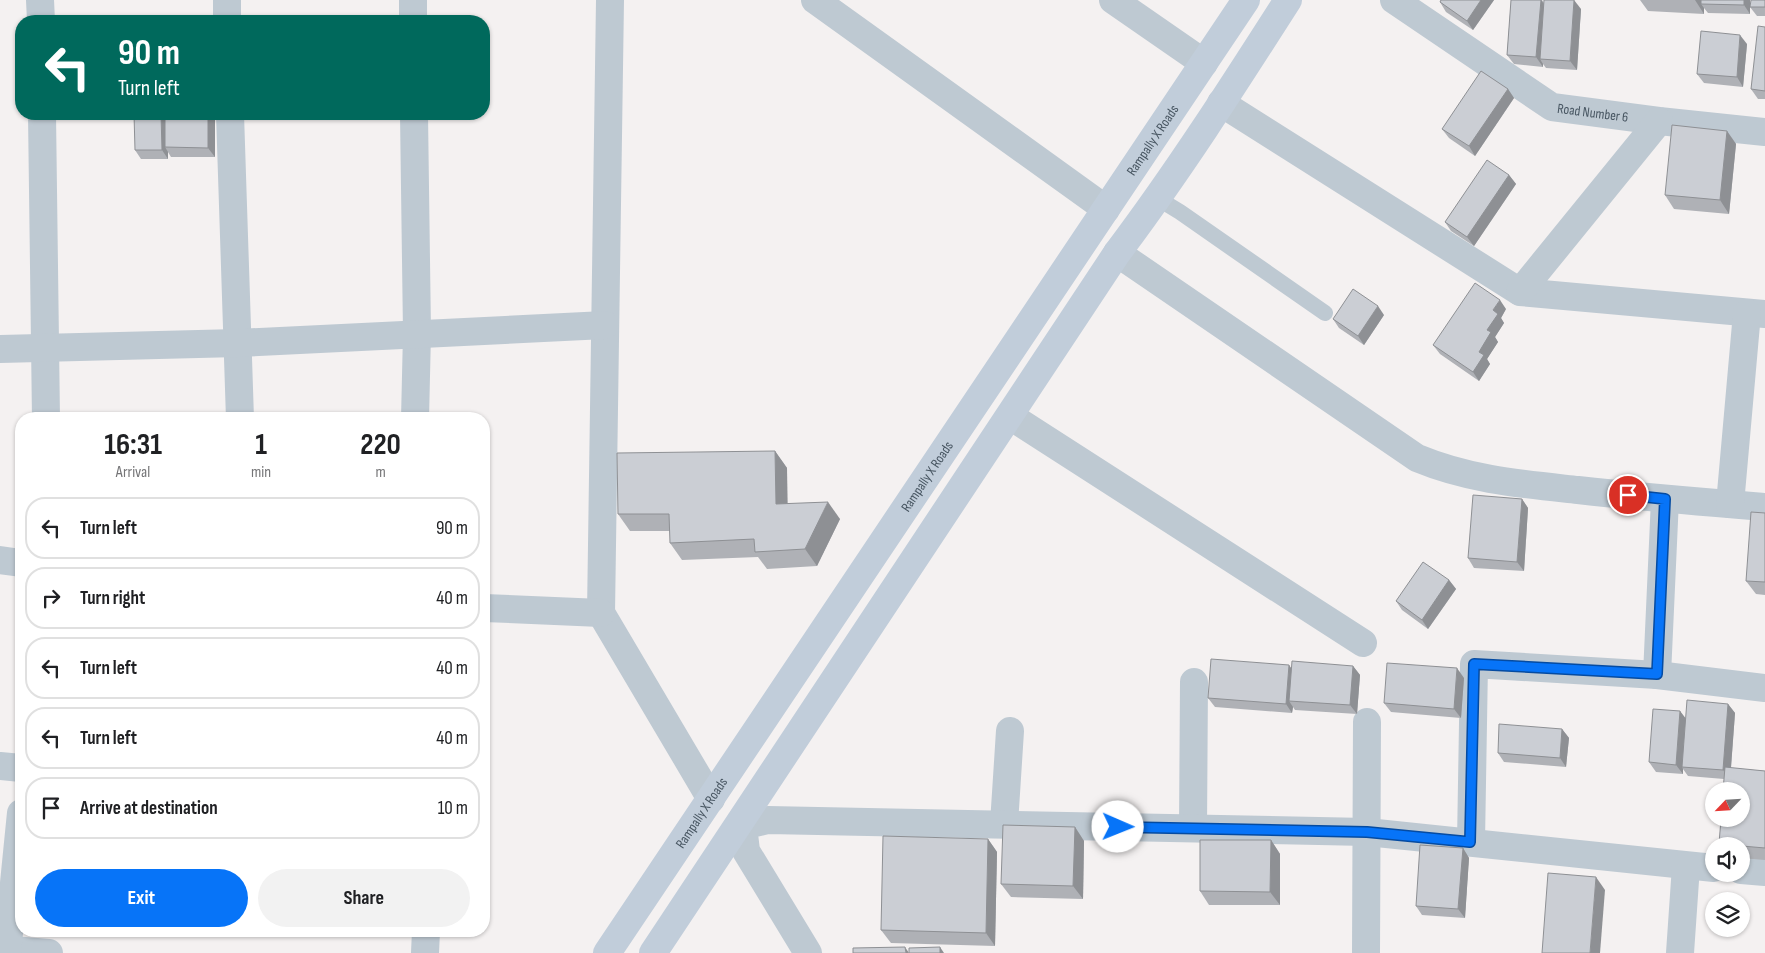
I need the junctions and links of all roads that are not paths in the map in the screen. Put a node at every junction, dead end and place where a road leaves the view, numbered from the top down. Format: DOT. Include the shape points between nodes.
graph roads {
  1 [pos="40,0"];
  2 [pos="227,0"];
  3 [pos="412,0"];
  4 [pos="610,0"];
  5 [pos="815,0"];
  6 [pos="1113,0"];
  7 [pos="1246,0"];
  8 [pos="1288,0"];
  9 [pos="1394,0"];
  10 [pos="41,15"];
  11 [pos="227,15"];
  12 [pos="413,15"];
  13 [pos="1204,63"];
  14 [pos="1221,104"];
  15 [pos="42,120"];
  16 [pos="230,120"];
  17 [pos="414,120"];
  18 [pos="1659,121"];
  19 [pos="1765,132"];
  20 [pos="1157,198"];
  21 [pos="1106,209"];
  22 [pos="1117,253"];
  23 [pos="1520,292"];
  24 [pos="1325,314"];
  25 [pos="1756,314"];
  26 [pos="605,325"];
  27 [pos="417,334"];
  28 [pos="238,342"];
  29 [pos="45,348"];
  30 [pos="0,349"];
  31 [pos="46,412"];
  32 [pos="240,412"];
  33 [pos="415,412"];
  34 [pos="1010,416"];
  35 [pos="1665,499"];
  36 [pos="1730,504"];
  37 [pos="1765,507"];
  38 [pos="0,560"];
  39 [pos="15,562"];
  40 [pos="490,608"];
  41 [pos="600,613"];
  42 [pos="1363,643"];
  43 [pos="1657,674"];
  44 [pos="1194,682"];
  45 [pos="1765,688"];
  46 [pos="1368,722"];
  47 [pos="1010,731"];
  48 [pos="0,766"];
  49 [pos="15,767"];
  50 [pos="711,798"];
  51 [pos="741,824"];
  52 [pos="1004,824"];
  53 [pos="1193,828"];
  54 [pos="1367,832"];
  55 [pos="1470,842"];
  56 [pos="15,865"];
  57 [pos="1686,866"];
  58 [pos="1705,867"];
  59 [pos="1750,871"];
  60 [pos="1765,872"];
  61 [pos="426,937"];
  62 [pos="5,951"];
  63 [pos="49,953"];
  64 [pos="426,953"];
  65 [pos="607,953"];
  66 [pos="653,953"];
  67 [pos="808,953"];
  68 [pos="1366,953"];
  69 [pos="1680,953"];
  1 -- 10 [label="street"];
  2 -- 11 [label="street"];
  3 -- 12 [label="street"];
  4 -- 26 [label="street"];
  5 -- 21 [label="street"];
  6 -- 13 [label="street"];
  7 -- 13 [label="main road, Rampally X Roads"];
  8 -- 14 [label="main road"];
  9 -- 18 [label="street, Road Number 6" via="1552,108"];
  13 -- 21 [label="main road, Rampally X Roads"];
  14 -- 20 [label="main road"];
  14 -- 23 [label="street"];
  15 -- 29 [label="street"];
  16 -- 28 [label="street"];
  17 -- 27 [label="street"];
  18 -- 19 [label="street, Road Number 6"];
  18 -- 23 [label="street"];
  20 -- 22 [label="main road"];
  20 -- 24 [label="lane"];
  21 -- 50 [label="main road, Rampally X Roads"];
  22 -- 34 [label="main road"];
  22 -- 35 [label="street" via="1417,458 1440,468 1497,482"];
  23 -- 25 [label="street"];
  25 -- 36 [label="street"];
  26 -- 27 [label="street"];
  26 -- 41 [label="street"];
  27 -- 28 [label="street"];
  27 -- 33 [label="street"];
  28 -- 29 [label="street"];
  28 -- 32 [label="street"];
  29 -- 30 [label="street"];
  29 -- 31 [label="street"];
  34 -- 42 [label="street"];
  34 -- 51 [label="main road"];
  35 -- 36 [label="street"];
  35 -- 43 [label="street"];
  36 -- 37 [label="street"];
  38 -- 39 [label="street"];
  40 -- 41 [label="street"];
  41 -- 50 [label="street"];
  43 -- 45 [label="street"];
  43 -- 55 [label="street" via="1474,664"];
  44 -- 53 [label="street"];
  46 -- 54 [label="street"];
  47 -- 52 [label="street"];
  48 -- 49 [label="street"];
  50 -- 65 [label="main road, Rampally X Roads"];
  51 -- 52 [label="street" via="768,820"];
  51 -- 66 [label="main road"];
  51 -- 67 [label="street" via="746,851"];
  52 -- 53 [label="street"];
  53 -- 54 [label="street"];
  54 -- 55 [label="street"];
  54 -- 68 [label="street"];
  55 -- 57 [label="street"];
  56 -- 62 [label="street"];
  57 -- 58 [label="street"];
  57 -- 69 [label="street"];
  59 -- 60 [label="street"];
  61 -- 64 [label="street"];
  62 -- 63 [label="street"];
}
